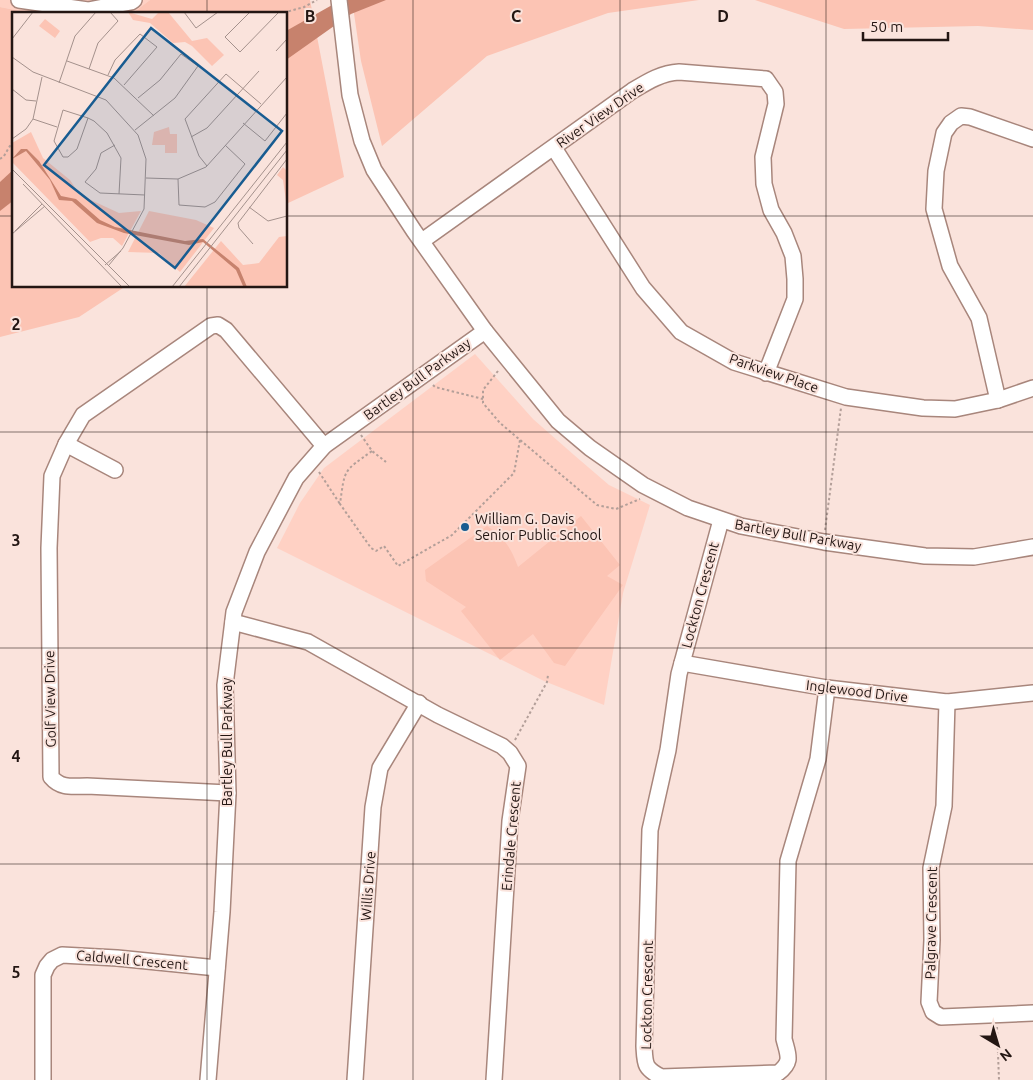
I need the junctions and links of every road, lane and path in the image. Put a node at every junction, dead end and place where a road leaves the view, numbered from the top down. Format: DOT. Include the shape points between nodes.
graph roads {
  1 [pos="19,0"];
  2 [pos="134,0"];
  3 [pos="317,0"];
  4 [pos="339,0"];
  5 [pos="287,12"];
  6 [pos="1033,139"];
  7 [pos="12,142"];
  8 [pos="554,148"];
  9 [pos="0,159"];
  10 [pos="422,241"];
  11 [pos="485,331"];
  12 [pos="498,371"];
  13 [pos="766,373"];
  14 [pos="423,375"];
  15 [pos="1033,388"];
  16 [pos="842,396"];
  17 [pos="483,399"];
  18 [pos="998,400"];
  19 [pos="354,424"];
  20 [pos="520,440"];
  21 [pos="66,444"];
  22 [pos="324,446"];
  23 [pos="372,451"];
  24 [pos="311,460"];
  25 [pos="386,462"];
  26 [pos="115,470"];
  27 [pos="334,494"];
  28 [pos="342,495"];
  29 [pos="640,498"];
  30 [pos="340,504"];
  31 [pos="721,520"];
  32 [pos="825,534"];
  33 [pos="1033,547"];
  34 [pos="233,622"];
  35 [pos="682,663"];
  36 [pos="548,675"];
  37 [pos="827,688"];
  38 [pos="1033,693"];
  39 [pos="946,702"];
  40 [pos="419,704"];
  41 [pos="506,750"];
  42 [pos="228,793"];
  43 [pos="217,968"];
  44 [pos="1033,1013"];
  45 [pos="997,1015"];
  46 [pos="43,1080"];
  47 [pos="208,1080"];
  48 [pos="355,1080"];
  49 [pos="494,1080"];
  50 [pos="998,1080"];
  1 -- 2 [label="street" via="88,10"];
  3 -- 5 [label="path"];
  4 -- 10 [label="street, Bartley Bull Parkway" via="350,95 362,141 374,170"];
  6 -- 18 [label="street" via="960,116 944,133 936,171 934,208 950,266 979,318"];
  7 -- 9 [label="path"];
  8 -- 10 [label="street, River View Drive"];
  8 -- 13 [label="street, Parkview Place" via="643,288 681,332 734,362"];
  8 -- 13 [label="street, River View Drive" via="632,91 667,73 766,79 775,92 776,104 763,157 764,184 771,210 793,256 796,280 795,299"];
  10 -- 11 [label="street, Bartley Bull Parkway"];
  11 -- 14 [label="street, Bartley Bull Parkway"];
  11 -- 31 [label="street, Bartley Bull Parkway" via="558,421 590,448 643,485 688,508"];
  12 -- 17 [label="path" via="483,390"];
  13 -- 16 [label="street, Parkview Place"];
  14 -- 17 [label="path" via="435,387"];
  14 -- 19 [label="street, Bartley Bull Parkway"];
  15 -- 18 [label="street, Parkview Place"];
  16 -- 18 [label="street, Parkview Place" via="923,408 955,409"];
  16 -- 32 [label="path"];
  17 -- 20 [label="path" via="500,423"];
  19 -- 22 [label="street, Bartley Bull Parkway"];
  19 -- 23 [label="path"];
  20 -- 29 [label="path" via="597,505 616,509"];
  20 -- 30 [label="path" via="514,473 452,535 398,566 384,546 376,552 370,548"];
  21 -- 22 [label="street, Golf View Drive" via="83,415 211,326 218,325 226,330"];
  21 -- 26 [label="street"];
  21 -- 42 [label="street, Golf View Drive" via="52,476 48,548 51,777 56,784 64,786"];
  22 -- 24 [label="street, Bartley Bull Parkway"];
  23 -- 25 [label="path"];
  23 -- 28 [label="path" via="347,470"];
  24 -- 27 [label="path"];
  24 -- 34 [label="street, Bartley Bull Parkway" via="296,478 257,552"];
  27 -- 28 [label="path"];
  27 -- 30 [label="path"];
  28 -- 30 [label="path"];
  31 -- 33 [label="street, Bartley Bull Parkway" via="824,542 925,556 974,557"];
  31 -- 35 [label="street, Lockton Crescent"];
  34 -- 40 [label="street" via="308,642"];
  34 -- 42 [label="street, Bartley Bull Parkway" via="226,685"];
  35 -- 37 [label="street, Inglewood Drive"];
  35 -- 37 [label="street, Lockton Crescent" via="668,750 650,830 644,1046 646,1065 661,1077 778,1074 786,1067 789,1059 784,1039 788,860 818,759"];
  36 -- 41 [label="path" via="515,740"];
  37 -- 39 [label="street, Inglewood Drive"];
  38 -- 39 [label="street, Inglewood Drive"];
  39 -- 45 [label="street, Palgrave Crescent" via="944,806 931,868 929,1002 933,1012 941,1017"];
  40 -- 41 [label="street"];
  40 -- 48 [label="street, Willis Drive" via="380,768 376,787"];
  41 -- 49 [label="street, Erindale Crescent" via="518,766 510,821"];
  42 -- 43 [label="street, Bartley Bull Parkway"];
  43 -- 46 [label="street, Caldwell Crescent" via="62,955 52,960 43,975"];
  43 -- 47 [label="street, Bartley Bull Parkway"];
  44 -- 45 [label="street, Palgrave Crescent"];
  45 -- 50 [label="path"];
}
